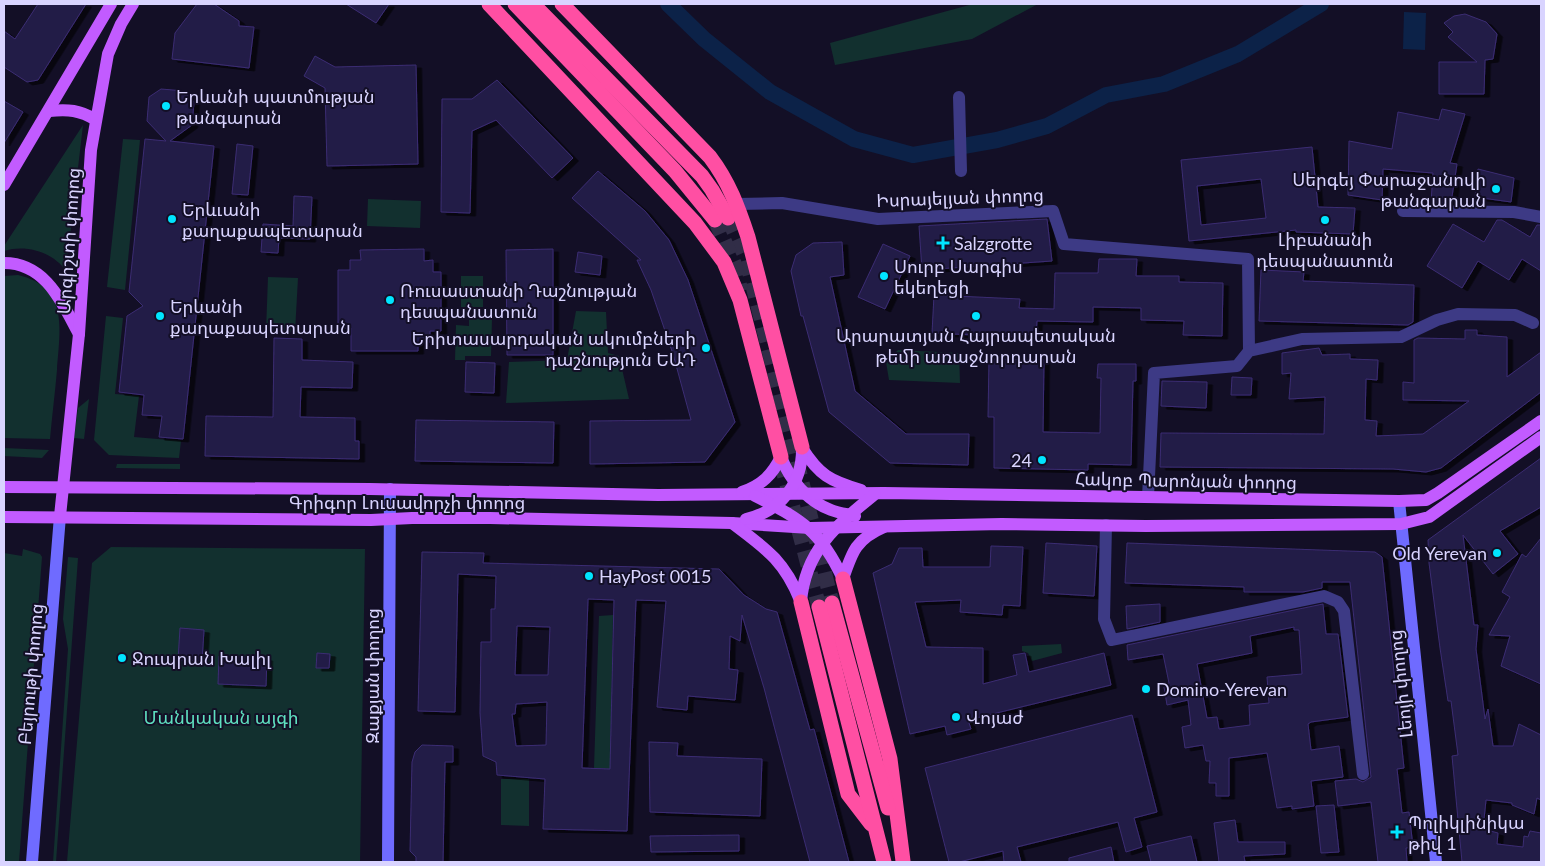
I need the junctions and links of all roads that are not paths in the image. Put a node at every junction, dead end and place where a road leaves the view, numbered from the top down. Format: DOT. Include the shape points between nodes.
graph roads {
  1 [pos="111,4"];
  2 [pos="134,4"];
  3 [pos="489,4"];
  4 [pos="515,4"];
  5 [pos="533,4"];
  6 [pos="562,4"];
  7 [pos="959,96"];
  8 [pos="49,111"];
  9 [pos="96,120"];
  10 [pos="961,171"];
  11 [pos="4,185"];
  12 [pos="737,204"];
  13 [pos="1403,211"];
  14 [pos="1541,217"];
  15 [pos="4,263"];
  16 [pos="1533,324"];
  17 [pos="79,334"];
  18 [pos="1249,351"];
  19 [pos="1541,421"];
  20 [pos="1541,437"];
  21 [pos="802,447"];
  22 [pos="781,457"];
  23 [pos="795,483"];
  24 [pos="4,487"];
  25 [pos="62,488"];
  26 [pos="390,489"];
  27 [pos="736,494"];
  28 [pos="806,494"];
  29 [pos="875,494"];
  30 [pos="753,495"];
  31 [pos="786,495"];
  32 [pos="1148,498"];
  33 [pos="1399,501"];
  34 [pos="775,506"];
  35 [pos="850,514"];
  36 [pos="60,516"];
  37 [pos="4,517"];
  38 [pos="391,518"];
  39 [pos="732,523"];
  40 [pos="1402,524"];
  41 [pos="887,525"];
  42 [pos="1106,525"];
  43 [pos="837,526"];
  44 [pos="810,528"];
  45 [pos="823,542"];
  46 [pos="843,579"];
  47 [pos="801,602"];
  48 [pos="1363,774"];
  49 [pos="876,832"];
  50 [pos="32,862"];
  51 [pos="388,862"];
  52 [pos="884,862"];
  53 [pos="903,862"];
  54 [pos="1436,862"];
  1 -- 8 [label="main road"];
  2 -- 9 [label="main road, Արգիշտի փողոց" via="108,54"];
  3 -- 22 [label="highway" via="694,223 724,262 740,300"];
  4 -- 5 [label="highway" via="721,219 712,190 702,176"];
  6 -- 12 [label="highway" via="710,157 725,177"];
  7 -- 10 [label="street"];
  8 -- 9 [label="main road" via="78,110"];
  8 -- 11 [label="main road"];
  9 -- 17 [label="main road, Արգիշտի փողոց" via="91,150"];
  12 -- 18 [label="street, Իսրայելյան փողոց" via="782,203 878,219 1053,211 1064,244 1248,259"];
  12 -- 21 [label="highway"];
  13 -- 14 [label="street" via="1514,212"];
  15 -- 17 [label="main road" via="27,268 47,282"];
  16 -- 18 [label="street" via="1515,315 1458,314 1400,337 1302,339"];
  17 -- 25 [label="main road, Արգիշտի փողոց"];
  18 -- 32 [label="street" via="1237,366 1154,373"];
  19 -- 33 [label="main road, Հակոբ Պարոնյան փողոց" via="1426,500"];
  20 -- 40 [label="main road" via="1429,517"];
  21 -- 23 [label="main road" via="802,465"];
  21 -- 29 [label="main road" via="823,476"];
  22 -- 23 [label="main road"];
  22 -- 27 [label="main road" via="773,474 755,488"];
  23 -- 28 [label="main road"];
  23 -- 31 [label="main road"];
  24 -- 25 [label="main road, Գրիգոր Լուսավորչի փողոց"];
  25 -- 26 [label="main road, Գրիգոր Լուսավորչի փողոց"];
  25 -- 36 [label="main road, Բեյրութի փողոց"];
  26 -- 27 [label="main road, Գրիգոր Լուսավորչի փողոց"];
  26 -- 38 [label="main road, Զաքյան փողոց"];
  27 -- 30 [label="main road, Գրիգոր Լուսավորչի փողոց"];
  28 -- 29 [label="main road, Հակոբ Պարոնյան փողոց"];
  28 -- 31 [label="main road, Գրիգոր Լուսավորչի փողոց"];
  28 -- 35 [label="main road" via="828,509"];
  29 -- 32 [label="main road, Հակոբ Պարոնյան փողոց"];
  29 -- 35 [label="main road"];
  30 -- 31 [label="main road, Գրիգոր Լուսավորչի փողոց"];
  30 -- 34 [label="main road"];
  31 -- 34 [label="main road"];
  32 -- 33 [label="main road, Հակոբ Պարոնյան փողոց"];
  33 -- 40 [label="main road, Լեոյի փողոց"];
  34 -- 39 [label="main road" via="764,515"];
  34 -- 44 [label="main road"];
  35 -- 41 [label="main road"];
  35 -- 43 [label="main road"];
  36 -- 37 [label="main road, Գրիգոր Լուսավորչի փողոց"];
  36 -- 38 [label="main road, Գրիգոր Լուսավորչի փողոց"];
  36 -- 50 [label="main road, Բեյրութի փողոց"];
  38 -- 39 [label="main road, Գրիգոր Լուսավորչի փողոց"];
  38 -- 51 [label="main road, Զաքյան փողոց"];
  39 -- 44 [label="main road, Գրիգոր Լուսավորչի փողոց"];
  39 -- 47 [label="main road" via="779,562 790,575"];
  40 -- 42 [label="main road"];
  40 -- 54 [label="main road, Լեոյի փողոց"];
  41 -- 42 [label="main road"];
  41 -- 43 [label="main road"];
  41 -- 46 [label="main road" via="858,543"];
  42 -- 48 [label="street" via="1104,619 1112,640 1324,596 1338,602 1344,611"];
  43 -- 44 [label="main road"];
  43 -- 45 [label="main road"];
  44 -- 45 [label="main road"];
  45 -- 46 [label="main road"];
  45 -- 47 [label="main road" via="809,564 802,584"];
  46 -- 53 [label="highway" via="890,759"];
  47 -- 49 [label="highway" via="848,794"];
  49 -- 52 [label="highway"];
  49 -- 53 [label="highway" via="825,605"];
}
